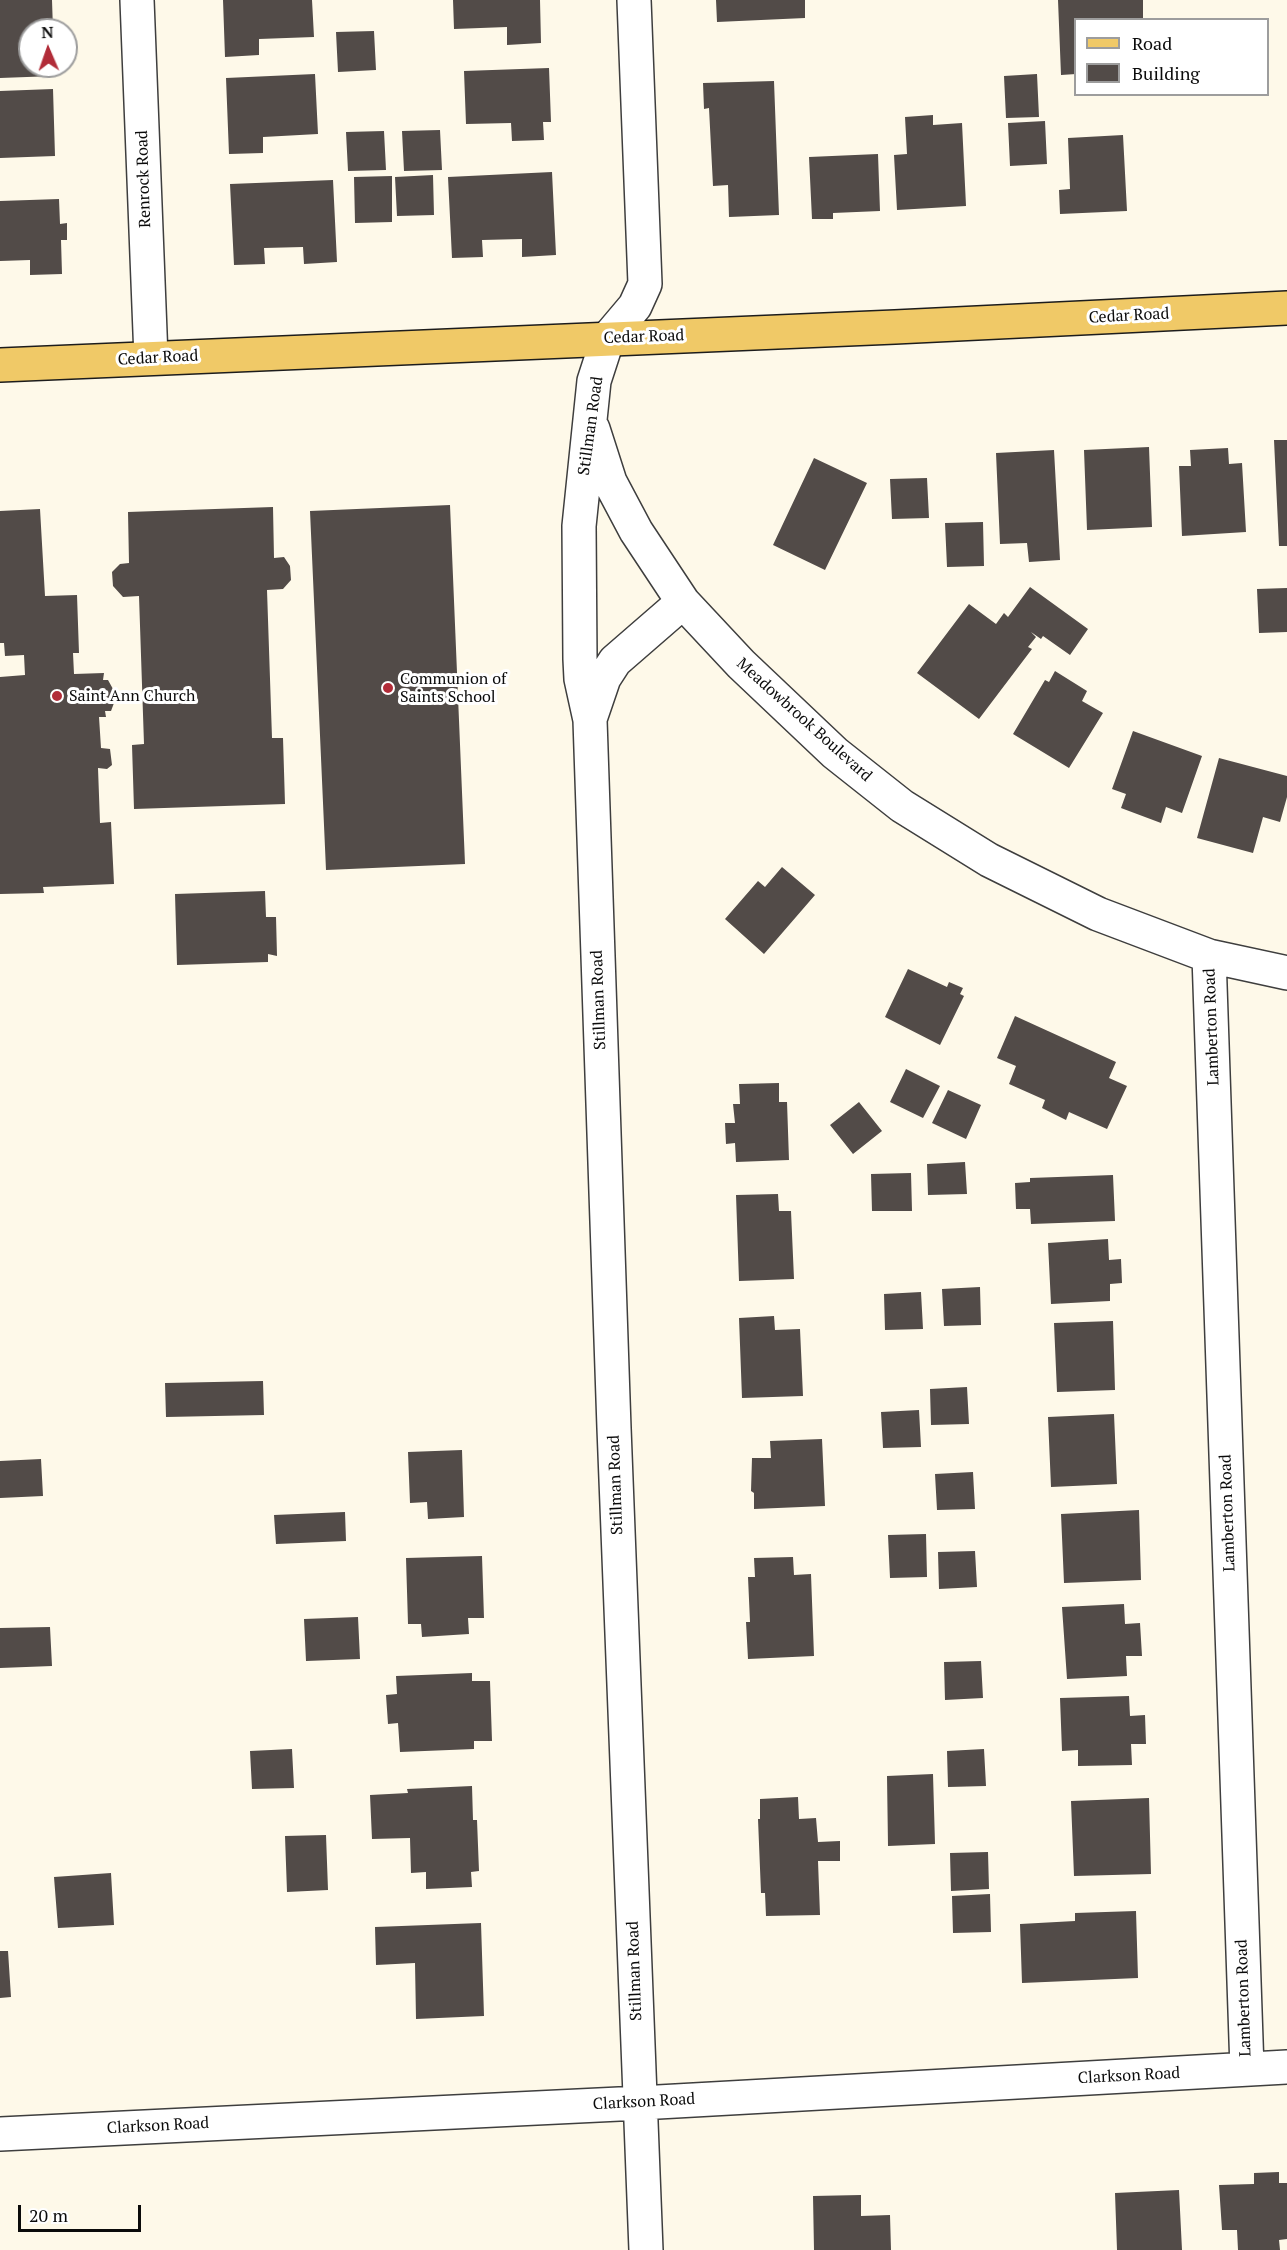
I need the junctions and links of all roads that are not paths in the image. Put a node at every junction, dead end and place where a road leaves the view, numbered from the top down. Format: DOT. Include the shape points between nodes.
graph roads {
  1 [pos="137,0"];
  2 [pos="634,0"];
  3 [pos="1287,308"];
  4 [pos="608,338"];
  5 [pos="151,358"];
  6 [pos="0,365"];
  7 [pos="590,422"];
  8 [pos="683,602"];
  9 [pos="590,720"];
  10 [pos="1209,956"];
  11 [pos="1287,974"];
  12 [pos="1287,2067"];
  13 [pos="1247,2069"];
  14 [pos="640,2103"];
  15 [pos="0,2134"];
  16 [pos="646,2250"];
  1 -- 5 [label="street, Renrock Road"];
  2 -- 4 [label="street, Stillman Road" via="645,284 635,306"];
  3 -- 4 [label="main road, Cedar Road"];
  4 -- 5 [label="main road, Cedar Road"];
  4 -- 7 [label="street, Stillman Road" via="594,381"];
  5 -- 6 [label="main road, Cedar Road"];
  7 -- 8 [label="street, Meadowbrook Boulevard" via="610,482 630,522"];
  7 -- 9 [label="street, Stillman Road" via="579,526 581,679"];
  8 -- 9 [label="street, Stillman Road" via="615,661 604,678"];
  8 -- 10 [label="street, Meadowbrook Boulevard" via="741,664 835,753 902,806 989,860 1053,893"];
  9 -- 14 [label="street, Stillman Road"];
  10 -- 11 [label="street, Meadowbrook Boulevard"];
  10 -- 13 [label="street, Lamberton Road"];
  12 -- 13 [label="street, Clarkson Road"];
  13 -- 14 [label="street, Clarkson Road"];
  14 -- 15 [label="street, Clarkson Road"];
  14 -- 16 [label="street, Stillman Road"];
}
